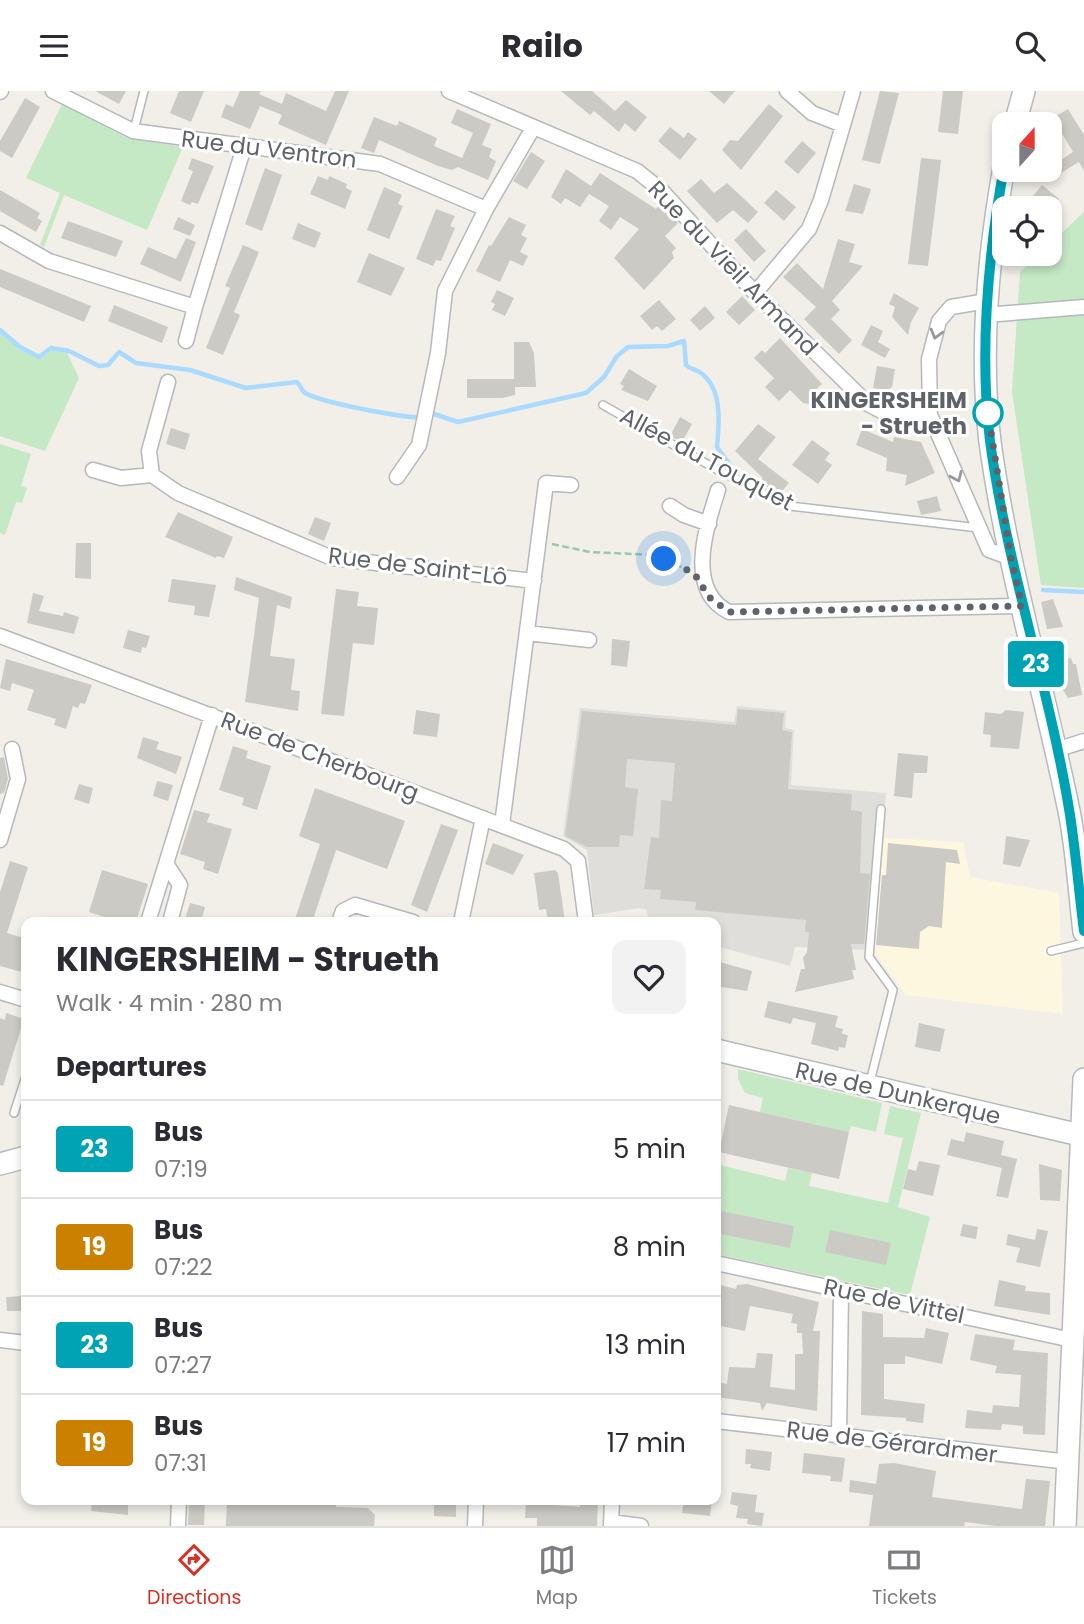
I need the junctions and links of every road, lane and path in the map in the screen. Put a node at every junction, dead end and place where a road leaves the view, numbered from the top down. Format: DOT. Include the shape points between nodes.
graph roads {
  1 [pos="53,91"];
  2 [pos="144,91"];
  3 [pos="449,91"];
  4 [pos="787,91"];
  5 [pos="853,91"];
  6 [pos="1024,91"];
  7 [pos="479,97"];
  8 [pos="1018,112"];
  9 [pos="843,125"];
  10 [pos="533,128"];
  11 [pos="134,131"];
  12 [pos="244,147"];
  13 [pos="1001,182"];
  14 [pos="486,209"];
  15 [pos="0,233"];
  16 [pos="755,293"];
  17 [pos="195,307"];
  18 [pos="1084,307"];
  19 [pos="987,308"];
  20 [pos="186,341"];
  21 [pos="168,382"];
  22 [pos="603,405"];
  23 [pos="930,415"];
  24 [pos="93,470"];
  25 [pos="152,475"];
  26 [pos="397,477"];
  27 [pos="571,485"];
  28 [pos="718,490"];
  29 [pos="670,506"];
  30 [pos="709,524"];
  31 [pos="979,528"];
  32 [pos="539,541"];
  33 [pos="1011,558"];
  34 [pos="534,581"];
  35 [pos="704,586"];
  36 [pos="1022,606"];
  37 [pos="527,633"];
  38 [pos="0,636"];
  39 [pos="589,640"];
  40 [pos="212,715"];
  41 [pos="1084,741"];
  42 [pos="12,749"];
  43 [pos="1056,750"];
  44 [pos="881,809"];
  45 [pos="484,818"];
  46 [pos="502,825"];
  47 [pos="0,840"];
  48 [pos="167,865"];
  49 [pos="150,917"];
  50 [pos="171,917"];
  51 [pos="341,917"];
  52 [pos="396,917"];
  53 [pos="462,917"];
  54 [pos="585,917"];
  55 [pos="1084,932"];
  56 [pos="1084,943"];
  57 [pos="1051,951"];
  58 [pos="0,992"];
  59 [pos="21,998"];
  60 [pos="721,1051"];
  61 [pos="1084,1079"];
  62 [pos="869,1086"];
  63 [pos="21,1091"];
  64 [pos="14,1113"];
  65 [pos="1080,1135"];
  66 [pos="21,1158"];
  67 [pos="0,1164"];
  68 [pos="721,1264"];
  69 [pos="841,1290"];
  70 [pos="1079,1291"];
  71 [pos="0,1340"];
  72 [pos="1072,1340"];
  73 [pos="21,1342"];
  74 [pos="1077,1399"];
  75 [pos="721,1423"];
  76 [pos="839,1437"];
  77 [pos="1069,1462"];
  78 [pos="179,1505"];
  79 [pos="476,1505"];
  80 [pos="612,1505"];
  81 [pos="611,1524"];
  82 [pos="178,1526"];
  83 [pos="475,1526"];
  84 [pos="641,1526"];
  85 [pos="1065,1526"];
  1 -- 11 [label="street, Rue du Ventron"];
  2 -- 11 [label="lane"];
  3 -- 7 [label="street, Rue du Vieil Armand"];
  4 -- 9 [label="street" via="811,113"];
  5 -- 9 [label="street"];
  6 -- 8 [label="main road"];
  7 -- 10 [label="street, Rue du Vieil Armand"];
  9 -- 16 [label="street" via="809,229"];
  10 -- 14 [label="street"];
  10 -- 16 [label="street, Rue du Vieil Armand" via="637,171 662,191"];
  11 -- 12 [label="street, Rue du Ventron"];
  12 -- 14 [label="street, Rue du Ventron" via="380,164"];
  12 -- 17 [label="street"];
  13 -- 19 [label="main road"];
  14 -- 26 [label="street" via="445,292 419,445"];
  15 -- 17 [label="street" via="49,261"];
  16 -- 23 [label="street, Rue du Vieil Armand" via="868,404 887,414"];
  17 -- 20 [label="street"];
  18 -- 19 [label="street"];
  19 -- 23 [label="street, one-way" via="950,307 939,321 929,359"];
  19 -- 33 [label="main road" via="990,441"];
  21 -- 25 [label="street" via="149,451"];
  22 -- 31 [label="lane, Allée du Touquet" via="790,506"];
  23 -- 31 [label="street, one-way"];
  24 -- 25 [label="street" via="121,478"];
  25 -- 34 [label="street, Rue de Saint-Lô" via="178,493 332,558"];
  27 -- 32 [label="street" via="546,483"];
  28 -- 30 [label="street"];
  29 -- 30 [label="street"];
  30 -- 35 [label="street"];
  31 -- 33 [label="street" via="989,550"];
  32 -- 34 [label="street"];
  32 -- 35 [label="path" via="590,552 655,555 694,573"];
  33 -- 36 [label="main road"];
  34 -- 37 [label="street"];
  35 -- 36 [label="street" via="709,597 729,612"];
  36 -- 43 [label="main road"];
  37 -- 39 [label="street"];
  37 -- 46 [label="street"];
  38 -- 40 [label="street, Rue de Cherbourg"];
  40 -- 45 [label="street, Rue de Cherbourg"];
  40 -- 48 [label="street"];
  41 -- 43 [label="street"];
  42 -- 47 [label="street" via="18,779"];
  43 -- 55 [label="main road" via="1070,814"];
  44 -- 62 [label="lane" via="869,957 893,991"];
  45 -- 46 [label="street, Rue de Cherbourg"];
  45 -- 53 [label="street"];
  46 -- 54 [label="street, Rue de Cherbourg" via="575,857"];
  48 -- 49 [label="street"];
  48 -- 50 [label="street" via="180,885"];
  51 -- 52 [label="street" via="355,905"];
  56 -- 57 [label="lane"];
  58 -- 59 [label="street"];
  60 -- 62 [label="main road, Rue de Dunkerque"];
  61 -- 65 [label="main road"];
  62 -- 65 [label="main road, Rue de Dunkerque"];
  63 -- 64 [label="lane"];
  65 -- 70 [label="main road"];
  66 -- 67 [label="main road"];
  68 -- 69 [label="street, Rue de Vittel"];
  69 -- 72 [label="street, Rue de Vittel"];
  69 -- 76 [label="street"];
  70 -- 72 [label="main road"];
  71 -- 73 [label="street"];
  72 -- 74 [label="main road"];
  74 -- 77 [label="main road"];
  75 -- 76 [label="street, Rue de Gérardmer"];
  76 -- 77 [label="street, Rue de Gérardmer"];
  77 -- 85 [label="main road"];
  78 -- 82 [label="street"];
  79 -- 83 [label="street"];
  80 -- 81 [label="street"];
  81 -- 84 [label="street"];
}
